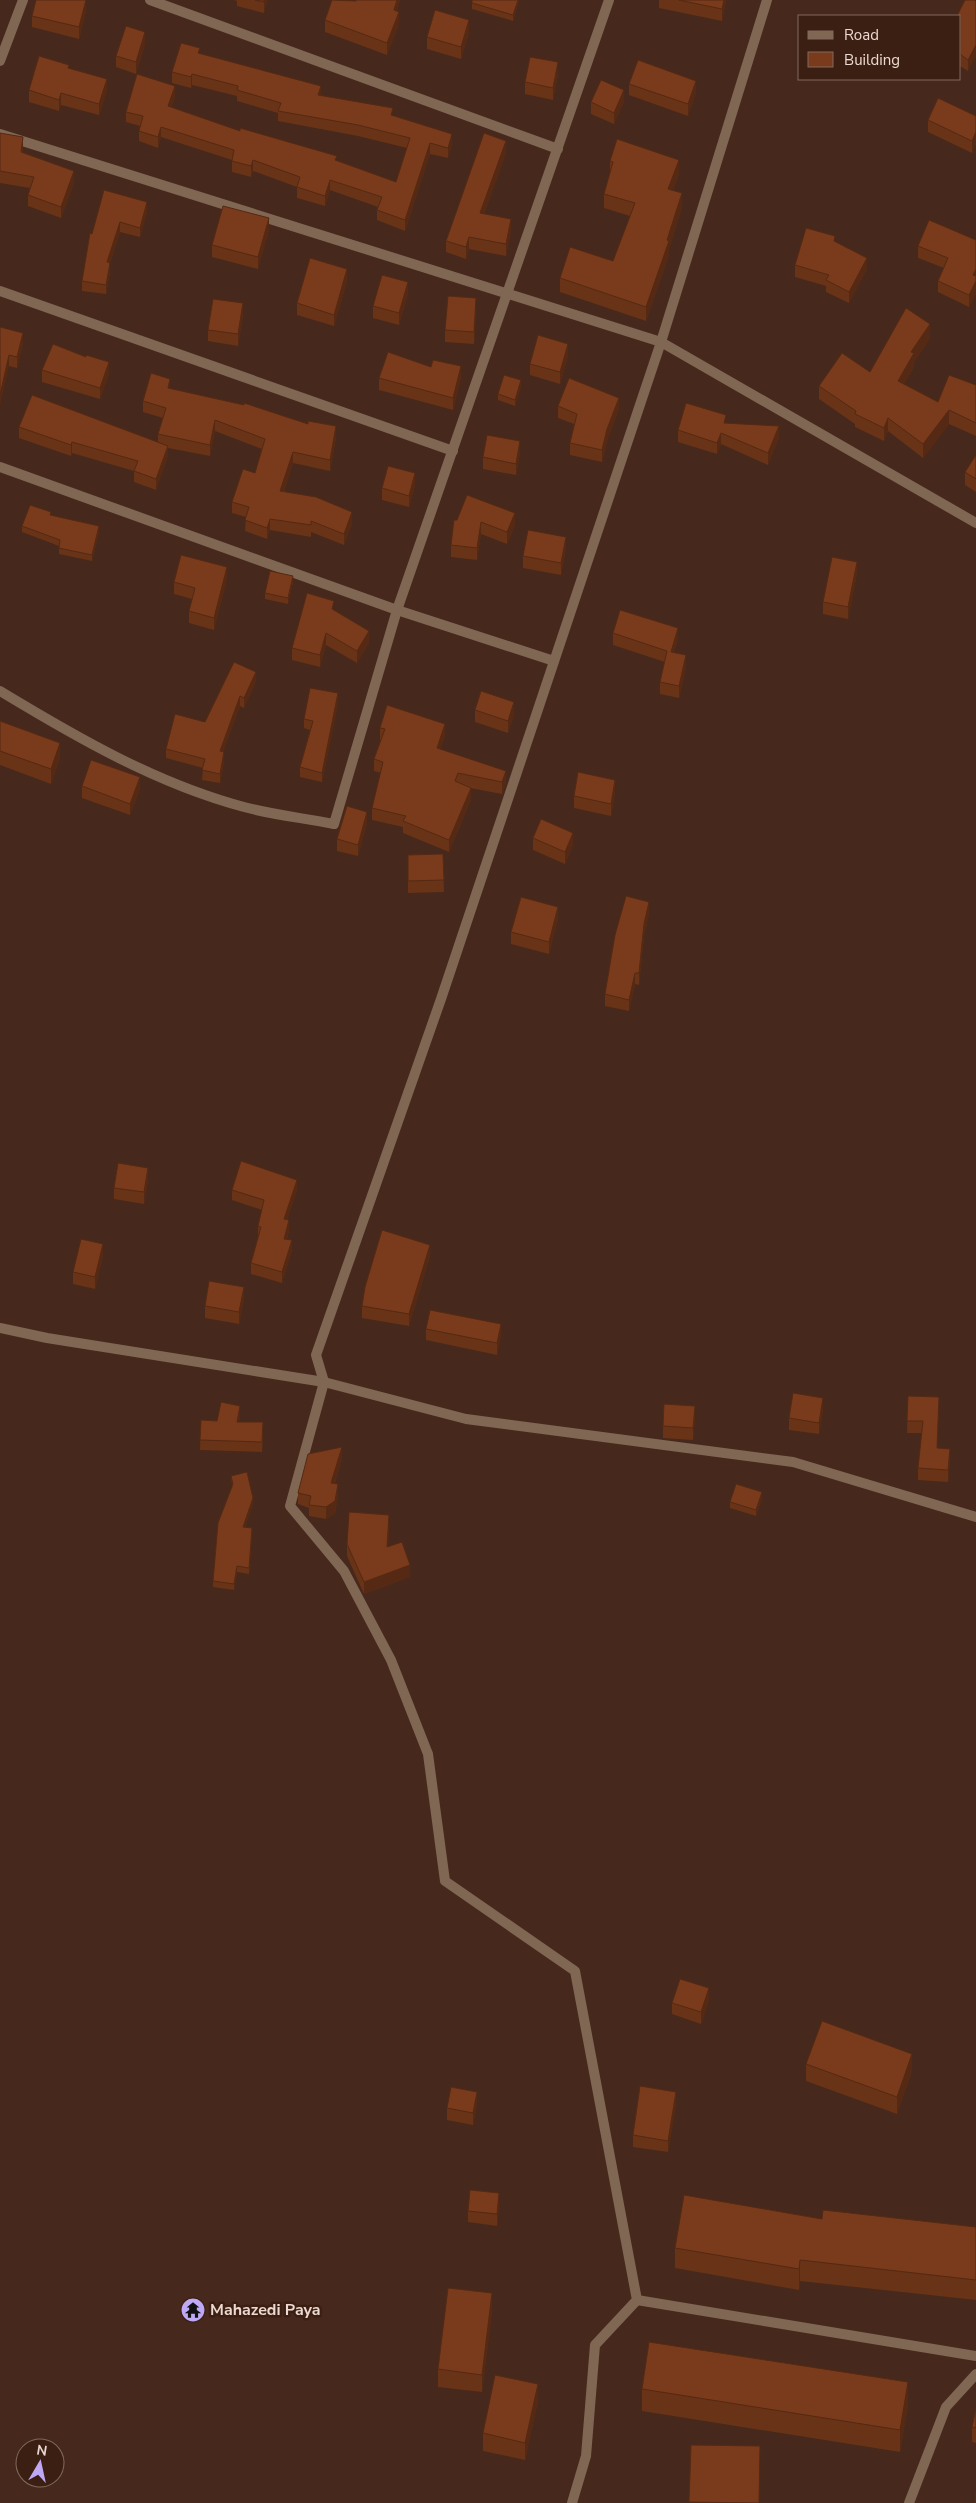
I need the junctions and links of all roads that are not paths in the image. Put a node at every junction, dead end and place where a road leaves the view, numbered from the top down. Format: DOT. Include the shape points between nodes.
graph roads {
  1 [pos="23,0"];
  2 [pos="150,0"];
  3 [pos="609,0"];
  4 [pos="767,0"];
  5 [pos="0,61"];
  6 [pos="0,134"];
  7 [pos="558,149"];
  8 [pos="0,291"];
  9 [pos="508,294"];
  10 [pos="661,342"];
  11 [pos="453,451"];
  12 [pos="0,467"];
  13 [pos="976,524"];
  14 [pos="397,610"];
  15 [pos="554,661"];
  16 [pos="0,691"];
  17 [pos="0,1328"];
  18 [pos="324,1382"];
  19 [pos="976,1517"];
  20 [pos="637,2300"];
  21 [pos="976,2356"];
  22 [pos="976,2374"];
  23 [pos="572,2503"];
  24 [pos="909,2503"];
  1 -- 5 [label="street"];
  2 -- 7 [label="street"];
  3 -- 7 [label="street"];
  4 -- 10 [label="street"];
  6 -- 9 [label="street"];
  7 -- 9 [label="street"];
  8 -- 11 [label="street"];
  9 -- 10 [label="street"];
  9 -- 11 [label="street"];
  10 -- 13 [label="street"];
  10 -- 15 [label="street"];
  11 -- 14 [label="street"];
  12 -- 14 [label="street"];
  14 -- 15 [label="street"];
  14 -- 16 [label="street" via="334,824 244,807 164,779 60,727"];
  15 -- 18 [label="street" via="441,999 316,1355"];
  17 -- 18 [label="street"];
  18 -- 19 [label="street" via="466,1419 793,1462"];
  18 -- 20 [label="street" via="290,1506 344,1571 391,1660 428,1754 445,1881 575,1971"];
  20 -- 21 [label="street"];
  20 -- 23 [label="street" via="595,2345 586,2456"];
  22 -- 24 [label="street" via="946,2407"];
}
